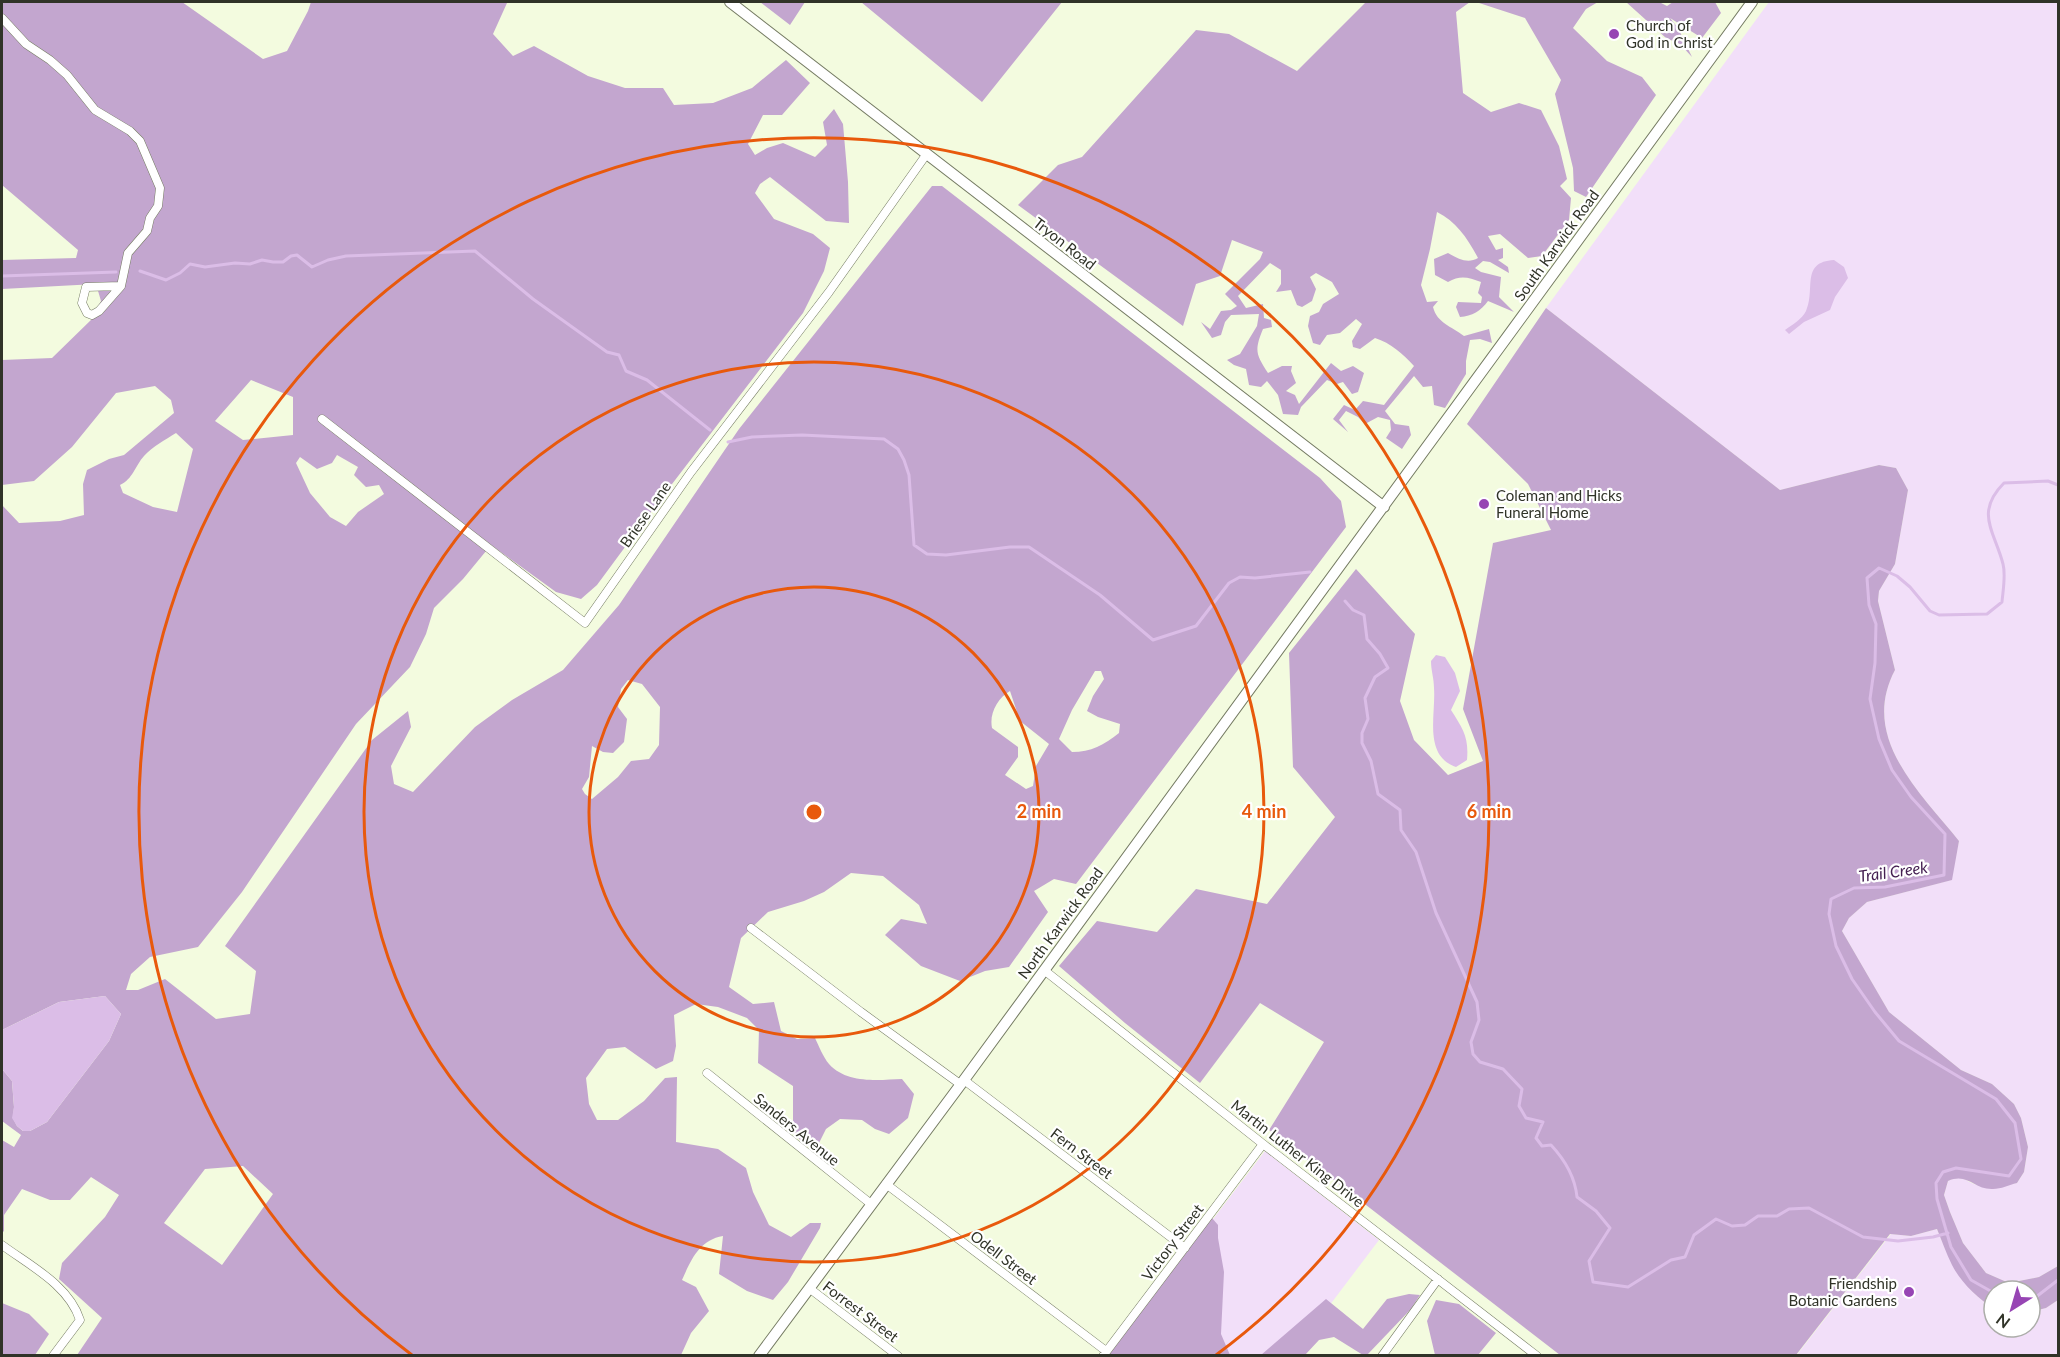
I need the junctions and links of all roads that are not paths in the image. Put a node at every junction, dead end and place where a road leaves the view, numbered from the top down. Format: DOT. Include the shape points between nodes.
graph roads {
  1 [pos="730,2"];
  2 [pos="1752,2"];
  3 [pos="2,18"];
  4 [pos="926,155"];
  5 [pos="121,286"];
  6 [pos="322,419"];
  7 [pos="1384,507"];
  8 [pos="751,928"];
  9 [pos="1044,970"];
  10 [pos="707,1073"];
  11 [pos="962,1082"];
  12 [pos="1263,1144"];
  13 [pos="886,1184"];
  14 [pos="871,1204"];
  15 [pos="2,1245"];
  16 [pos="1185,1248"];
  17 [pos="1438,1279"];
  18 [pos="809,1288"];
  19 [pos="1104,1353"];
  20 [pos="53,1356"];
  21 [pos="759,1356"];
  22 [pos="898,1356"];
  23 [pos="1382,1356"];
  24 [pos="1537,1356"];
  1 -- 4 [label="street, Tryon Road"];
  2 -- 7 [label="street, South Karwick Road"];
  3 -- 5 [label="street" via="26,44 67,75 95,110 130,131 149,158 160,188 158,206 147,231 128,253"];
  4 -- 6 [label="street, Briese Lane" via="830,292 691,472 585,623"];
  4 -- 7 [label="street, Tryon Road"];
  5 -- 5 [label="street" via="86,287 82,303 87,313 99,311"];
  7 -- 9 [label="street, North Karwick Road"];
  8 -- 11 [label="street, Fern Street" via="861,1012"];
  9 -- 11 [label="street, North Karwick Road"];
  9 -- 12 [label="street, Martin Luther King Drive"];
  10 -- 14 [label="street, Sanders Avenue"];
  11 -- 13 [label="street, North Karwick Road"];
  11 -- 16 [label="street, Fern Street"];
  12 -- 16 [label="street, Victory Street"];
  12 -- 17 [label="street, Martin Luther King Drive"];
  13 -- 14 [label="street, North Karwick Road"];
  13 -- 19 [label="street, Odell Street"];
  14 -- 18 [label="street, North Karwick Road"];
  15 -- 20 [label="street" via="55,1284 77,1309 80,1320"];
  16 -- 19 [label="street, Victory Street"];
  17 -- 23 [label="street"];
  17 -- 24 [label="street, Martin Luther King Drive"];
  18 -- 21 [label="street, North Karwick Road"];
  18 -- 22 [label="street, Forrest Street"];
}
